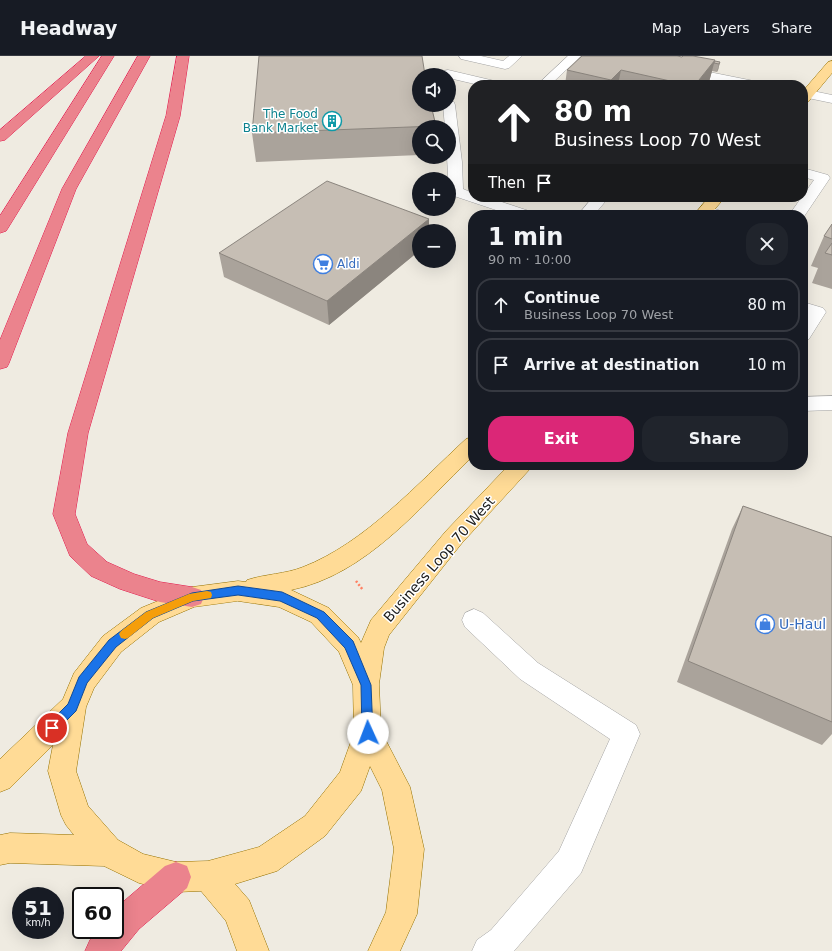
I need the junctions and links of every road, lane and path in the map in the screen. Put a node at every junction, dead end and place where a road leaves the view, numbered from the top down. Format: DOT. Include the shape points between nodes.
graph roads {
  1 [pos="93,56"];
  2 [pos="108,56"];
  3 [pos="144,56"];
  4 [pos="183,56"];
  5 [pos="465,56"];
  6 [pos="516,56"];
  7 [pos="575,56"];
  8 [pos="622,56"];
  9 [pos="832,65"];
  10 [pos="456,76"];
  11 [pos="473,80"];
  12 [pos="549,80"];
  13 [pos="728,80"];
  14 [pos="808,91"];
  15 [pos="808,96"];
  16 [pos="832,99"];
  17 [pos="450,112"];
  18 [pos="0,137"];
  19 [pos="832,165"];
  20 [pos="808,176"];
  21 [pos="819,184"];
  22 [pos="832,195"];
  23 [pos="468,196"];
  24 [pos="808,200"];
  25 [pos="487,202"];
  26 [pos="597,202"];
  27 [pos="512,210"];
  28 [pos="590,210"];
  29 [pos="0,228"];
  30 [pos="817,312"];
  31 [pos="808,327"];
  32 [pos="0,363"];
  33 [pos="832,403"];
  34 [pos="808,404"];
  35 [pos="468,449"];
  36 [pos="517,470"];
  37 [pos="354,579"];
  38 [pos="238,590"];
  39 [pos="363,590"];
  40 [pos="192,597"];
  41 [pos="474,620"];
  42 [pos="366,685"];
  43 [pos="72,708"];
  44 [pos="368,733"];
  45 [pos="0,778"];
  46 [pos="0,850"];
  47 [pos="107,851"];
  48 [pos="208,876"];
  49 [pos="176,877"];
  50 [pos="102,951"];
  51 [pos="253,951"];
  52 [pos="384,951"];
  53 [pos="488,951"];
  1 -- 18 [label="highway"];
  2 -- 29 [label="highway"];
  3 -- 32 [label="highway" via="69,189"];
  4 -- 40 [label="highway" via="173,116 78,434 64,514 78,549 99,569 160,592"];
  5 -- 6 [label="street" via="505,65"];
  7 -- 12 [label="street"];
  8 -- 13 [label="street"];
  9 -- 14 [label="main road"];
  10 -- 11 [label="street"];
  15 -- 16 [label="street"];
  17 -- 23 [label="street" via="456,192"];
  19 -- 21 [label="street"];
  20 -- 21 [label="street"];
  21 -- 22 [label="street"];
  21 -- 24 [label="street"];
  25 -- 27 [label="street"];
  26 -- 28 [label="street"];
  30 -- 31 [label="street"];
  33 -- 34 [label="street"];
  35 -- 38 [label="main road" via="375,537 341,560 306,577"];
  36 -- 42 [label="main road, Business Loop 70 West" via="454,537 380,628 371,648"];
  37 -- 39 [label="path"];
  38 -- 40 [label="main road"];
  38 -- 42 [label="main road" via="282,596 320,615 350,645"];
  40 -- 43 [label="main road" via="150,615 112,644 82,681"];
  41 -- 53 [label="street" via="529,671 626,734 570,862 502,941"];
  42 -- 44 [label="main road"];
  43 -- 45 [label="main road"];
  43 -- 47 [label="main road" via="62,771 76,815"];
  44 -- 48 [label="main road" via="351,781 316,826 266,860"];
  44 -- 52 [label="main road" via="396,787 409,849 401,914"];
  46 -- 47 [label="main road" via="10,848"];
  47 -- 49 [label="main road" via="139,868"];
  48 -- 49 [label="main road"];
  48 -- 51 [label="main road" via="238,911"];
  49 -- 50 [label="highway" via="128,918"];
}
